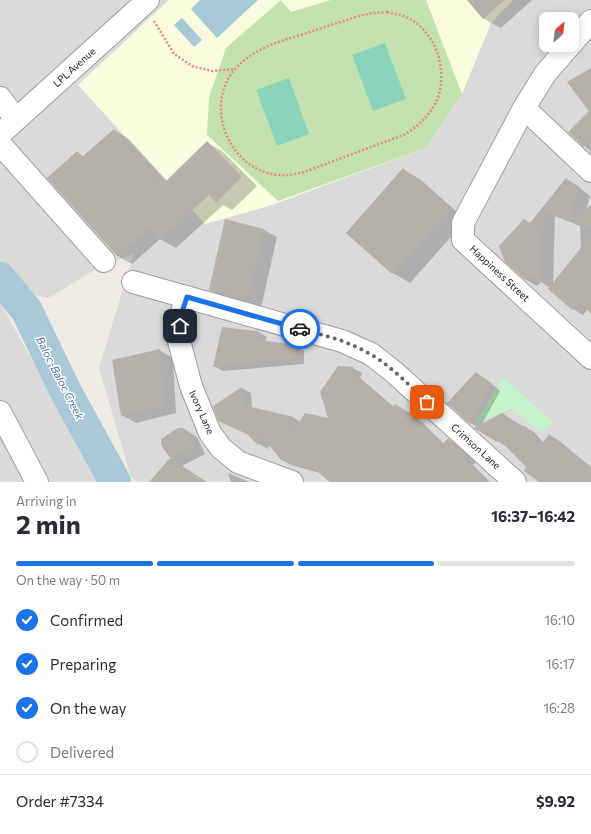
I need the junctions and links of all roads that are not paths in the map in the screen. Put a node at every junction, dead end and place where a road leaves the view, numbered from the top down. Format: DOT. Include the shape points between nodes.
graph roads {
  1 [pos="146,2"];
  2 [pos="591,21"];
  3 [pos="579,35"];
  4 [pos="564,52"];
  5 [pos="0,98"];
  6 [pos="524,108"];
  7 [pos="16,119"];
  8 [pos="0,134"];
  9 [pos="0,144"];
  10 [pos="591,171"];
  11 [pos="104,261"];
  12 [pos="133,282"];
  13 [pos="187,297"];
  14 [pos="591,358"];
  15 [pos="3,426"];
  16 [pos="37,482"];
  17 [pos="292,482"];
  18 [pos="515,482"];
  1 -- 7 [label="street, LPL Avenue"];
  2 -- 3 [label="street"];
  4 -- 6 [label="street, Happiness Street" via="545,74"];
  5 -- 7 [label="street"];
  6 -- 10 [label="street"];
  6 -- 14 [label="street, Happiness Street" via="462,223 463,240"];
  7 -- 8 [label="street, LPL Avenue"];
  9 -- 11 [label="street"];
  12 -- 13 [label="street, Crimson Lane"];
  13 -- 17 [label="street, Ivory Lane" via="178,337 190,386 210,433 221,448 238,462"];
  13 -- 18 [label="street, Crimson Lane" via="342,341 371,354"];
  15 -- 16 [label="street"];
}
